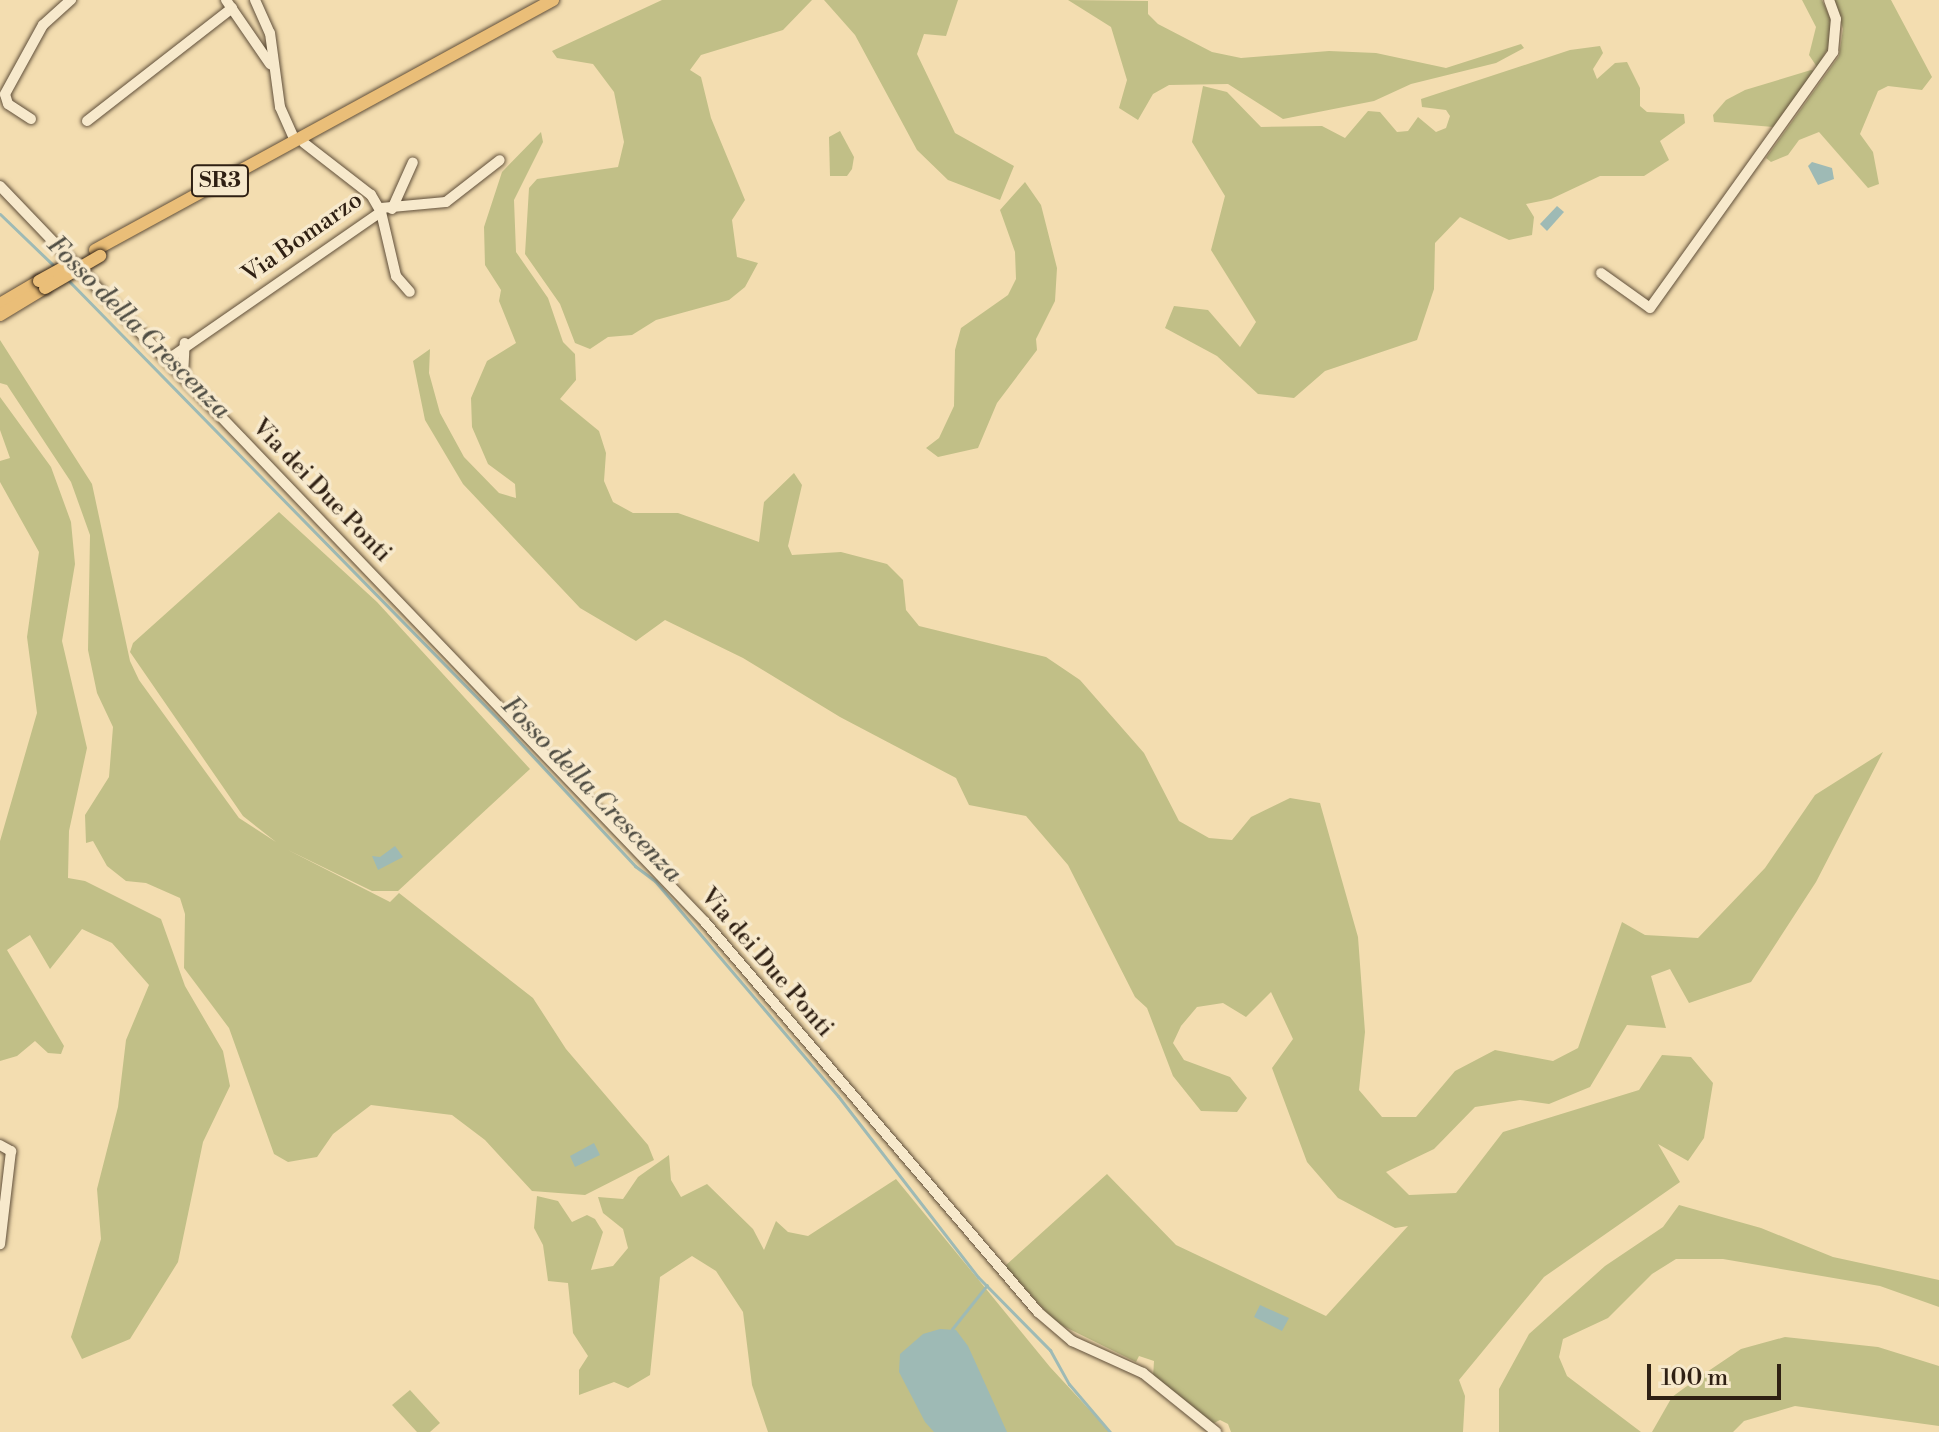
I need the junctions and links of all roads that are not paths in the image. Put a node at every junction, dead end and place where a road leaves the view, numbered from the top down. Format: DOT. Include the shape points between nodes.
graph roads {
  1 [pos="71,0"];
  2 [pos="255,0"];
  3 [pos="553,0"];
  4 [pos="1829,0"];
  5 [pos="229,4"];
  6 [pos="271,68"];
  7 [pos="31,119"];
  8 [pos="87,121"];
  9 [pos="299,141"];
  10 [pos="500,160"];
  11 [pos="413,162"];
  12 [pos="0,186"];
  13 [pos="384,209"];
  14 [pos="1601,273"];
  15 [pos="42,285"];
  16 [pos="410,292"];
  17 [pos="0,304"];
  18 [pos="0,315"];
  19 [pos="185,343"];
  20 [pos="167,360"];
  21 [pos="183,376"];
  22 [pos="0,1145"];
  23 [pos="0,1244"];
  24 [pos="1216,1432"];
  1 -- 7 [label="street" via="43,25 5,94 8,104"];
  2 -- 6 [label="street, Via Bomarzo" via="270,33"];
  3 -- 9 [label="main road, SR3"];
  4 -- 14 [label="street" via="1838,40 1833,52 1650,308"];
  5 -- 6 [label="street, Via Bomarzo"];
  5 -- 8 [label="street"];
  6 -- 9 [label="street, Via Bomarzo" via="280,107"];
  9 -- 13 [label="street, Via Bomarzo"];
  9 -- 15 [label="main road, SR3, bridge"];
  10 -- 13 [label="street" via="446,202"];
  11 -- 13 [label="street"];
  12 -- 20 [label="street, Via dei Due Ponti"];
  13 -- 16 [label="street" via="396,276"];
  13 -- 19 [label="street, Via Bomarzo"];
  15 -- 17 [label="main road, SR3"];
  15 -- 18 [label="main road, SR3"];
  19 -- 20 [label="street, Via Bomarzo"];
  19 -- 21 [label="street"];
  20 -- 21 [label="street, Via dei Due Ponti"];
  21 -- 24 [label="street, Via dei Due Ponti" via="705,922 1038,1312 1072,1341 1143,1373"];
  22 -- 23 [label="street" via="11,1151"];
}
